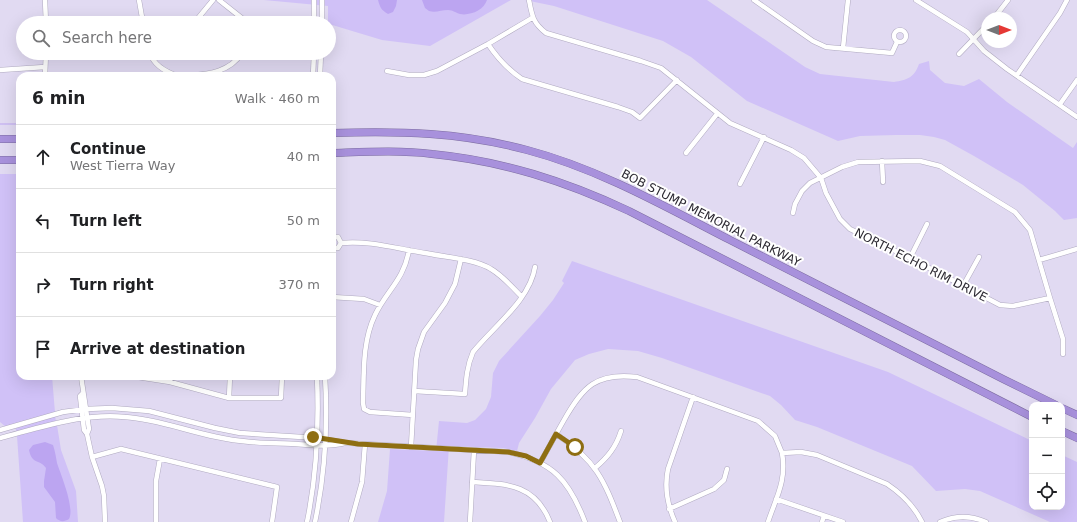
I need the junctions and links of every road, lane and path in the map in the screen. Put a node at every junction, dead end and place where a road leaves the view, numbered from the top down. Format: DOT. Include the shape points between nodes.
graph roads {
  1 [pos="45,0"];
  2 [pos="139,0"];
  3 [pos="213,0"];
  4 [pos="219,0"];
  5 [pos="314,0"];
  6 [pos="322,0"];
  7 [pos="529,0"];
  8 [pos="754,0"];
  9 [pos="848,0"];
  10 [pos="916,0"];
  11 [pos="1008,0"];
  12 [pos="1067,0"];
  13 [pos="999,12"];
  14 [pos="46,16"];
  15 [pos="142,16"];
  16 [pos="200,16"];
  17 [pos="239,16"];
  18 [pos="314,16"];
  19 [pos="322,16"];
  20 [pos="532,18"];
  21 [pos="981,31"];
  22 [pos="973,39"];
  23 [pos="897,42"];
  24 [pos="488,44"];
  25 [pos="843,48"];
  26 [pos="959,54"];
  27 [pos="46,60"];
  28 [pos="153,60"];
  29 [pos="235,60"];
  30 [pos="314,60"];
  31 [pos="321,60"];
  32 [pos="45,67"];
  33 [pos="0,70"];
  34 [pos="387,70"];
  35 [pos="45,72"];
  36 [pos="168,72"];
  37 [pos="217,72"];
  38 [pos="313,72"];
  39 [pos="320,72"];
  40 [pos="1017,75"];
  41 [pos="677,80"];
  42 [pos="1077,80"];
  43 [pos="1060,104"];
  44 [pos="717,114"];
  45 [pos="1077,117"];
  46 [pos="336,133"];
  47 [pos="764,137"];
  48 [pos="0,139"];
  49 [pos="16,139"];
  50 [pos="336,153"];
  51 [pos="686,154"];
  52 [pos="0,160"];
  53 [pos="16,160"];
  54 [pos="882,161"];
  55 [pos="821,178"];
  56 [pos="883,182"];
  57 [pos="740,184"];
  58 [pos="793,213"];
  59 [pos="926,224"];
  60 [pos="336,238"];
  61 [pos="340,243"];
  62 [pos="336,248"];
  63 [pos="1077,249"];
  64 [pos="409,250"];
  65 [pos="979,257"];
  66 [pos="910,258"];
  67 [pos="461,259"];
  68 [pos="1039,260"];
  69 [pos="535,266"];
  70 [pos="963,286"];
  71 [pos="522,297"];
  72 [pos="336,298"];
  73 [pos="339,298"];
  74 [pos="1050,298"];
  75 [pos="336,299"];
  76 [pos="380,305"];
  77 [pos="1063,354"];
  78 [pos="81,380"];
  79 [pos="157,380"];
  80 [pos="230,380"];
  81 [pos="282,380"];
  82 [pos="317,380"];
  83 [pos="325,380"];
  84 [pos="170,382"];
  85 [pos="414,391"];
  86 [pos="693,397"];
  87 [pos="229,398"];
  88 [pos="1050,402"];
  89 [pos="1065,409"];
  90 [pos="84,413"];
  91 [pos="413,415"];
  92 [pos="1029,415"];
  93 [pos="1077,415"];
  94 [pos="0,430"];
  95 [pos="622,431"];
  96 [pos="1065,432"];
  97 [pos="556,434"];
  98 [pos="0,438"];
  99 [pos="318,438"];
  100 [pos="1077,438"];
  101 [pos="325,439"];
  102 [pos="346,443"];
  103 [pos="365,444"];
  104 [pos="317,445"];
  105 [pos="325,445"];
  106 [pos="411,447"];
  107 [pos="474,450"];
  108 [pos="782,453"];
  109 [pos="92,457"];
  110 [pos="160,459"];
  111 [pos="540,463"];
  112 [pos="595,468"];
  113 [pos="727,469"];
  114 [pos="472,482"];
  115 [pos="776,499"];
  116 [pos="669,509"];
  117 [pos="824,516"];
  118 [pos="948,520"];
  119 [pos="105,522"];
  120 [pos="156,522"];
  121 [pos="272,522"];
  122 [pos="307,522"];
  123 [pos="315,522"];
  124 [pos="351,522"];
  125 [pos="470,522"];
  126 [pos="550,522"];
  127 [pos="585,522"];
  128 [pos="620,522"];
  129 [pos="675,522"];
  130 [pos="768,522"];
  131 [pos="822,522"];
  132 [pos="843,522"];
  133 [pos="922,522"];
  134 [pos="940,522"];
  135 [pos="986,522"];
  1 -- 14 [label="street"];
  2 -- 15 [label="street"];
  3 -- 16 [label="street"];
  4 -- 17 [label="street"];
  5 -- 18 [label="street"];
  6 -- 19 [label="street"];
  7 -- 20 [label="street"];
  8 -- 25 [label="street" via="812,41 826,47"];
  9 -- 25 [label="street"];
  10 -- 22 [label="street" via="967,32"];
  11 -- 13 [label="street"];
  12 -- 40 [label="street"];
  20 -- 24 [label="street"];
  20 -- 41 [label="street, NORTH ECHO RIM DRIVE" via="546,33 661,68"];
  21 -- 22 [label="street"];
  22 -- 26 [label="street"];
  22 -- 40 [label="street" via="984,51"];
  23 -- 25 [label="street" via="892,53"];
  24 -- 34 [label="street" via="437,71 424,75 409,75"];
  24 -- 41 [label="street" via="497,58 522,79 611,105 632,112 640,118"];
  27 -- 32 [label="street"];
  28 -- 36 [label="street"];
  29 -- 37 [label="street"];
  30 -- 38 [label="street"];
  31 -- 39 [label="street"];
  32 -- 33 [label="street"];
  32 -- 35 [label="street"];
  40 -- 43 [label="street"];
  41 -- 44 [label="street, NORTH ECHO RIM DRIVE"];
  42 -- 43 [label="street"];
  43 -- 45 [label="street"];
  44 -- 47 [label="street, NORTH ECHO RIM DRIVE" via="730,123"];
  44 -- 51 [label="street"];
  46 -- 88 [label="highway, BOB STUMP MEMORIAL PARKWAY" via="400,131 453,135 510,146 575,165 641,194"];
  47 -- 55 [label="street, NORTH ECHO RIM DRIVE" via="804,158"];
  47 -- 57 [label="street"];
  48 -- 49 [label="highway"];
  50 -- 92 [label="highway" via="394,152 451,156 516,168 569,185 629,211"];
  52 -- 53 [label="highway"];
  54 -- 55 [label="street" via="858,162"];
  54 -- 56 [label="street"];
  54 -- 68 [label="street" via="920,161 940,166 1015,212 1030,230"];
  55 -- 58 [label="street" via="810,183 802,191"];
  55 -- 66 [label="street, NORTH ECHO RIM DRIVE" via="840,219 850,229"];
  59 -- 66 [label="street"];
  60 -- 61 [label="street"];
  61 -- 62 [label="street"];
  61 -- 64 [label="street" via="362,243"];
  63 -- 68 [label="street"];
  64 -- 67 [label="street"];
  64 -- 76 [label="street" via="404,270"];
  65 -- 70 [label="street"];
  66 -- 70 [label="street, NORTH ECHO RIM DRIVE"];
  67 -- 71 [label="street" via="491,269"];
  67 -- 85 [label="street" via="451,294 420,339"];
  68 -- 74 [label="street"];
  69 -- 71 [label="street" via="530,285"];
  70 -- 74 [label="street, NORTH ECHO RIM DRIVE" via="1000,305 1013,306"];
  71 -- 85 [label="street" via="473,352 466,375 465,394"];
  72 -- 73 [label="street"];
  73 -- 75 [label="street"];
  73 -- 76 [label="street" via="364,299"];
  74 -- 77 [label="street" via="1064,339"];
  76 -- 91 [label="street" via="367,338 362,403 364,409 370,412"];
  78 -- 90 [label="street" via="85,396"];
  79 -- 84 [label="street"];
  80 -- 87 [label="street"];
  81 -- 87 [label="street" via="281,398"];
  82 -- 99 [label="street"];
  83 -- 101 [label="street"];
  84 -- 87 [label="street"];
  85 -- 91 [label="street"];
  86 -- 97 [label="street" via="637,377 616,376 600,380 586,388 576,399"];
  86 -- 108 [label="street" via="758,421 774,436"];
  86 -- 116 [label="street" via="668,469 666,498"];
  89 -- 93 [label="highway"];
  90 -- 94 [label="street" via="59,413"];
  90 -- 98 [label="street"];
  90 -- 99 [label="street" via="112,408 136,409 240,433"];
  90 -- 104 [label="street" via="142,419 238,441"];
  90 -- 109 [label="street" via="84,430"];
  91 -- 106 [label="street"];
  95 -- 112 [label="street" via="614,449"];
  96 -- 100 [label="highway"];
  97 -- 111 [label="street"];
  97 -- 112 [label="street" via="581,452"];
  99 -- 101 [label="street"];
  99 -- 104 [label="street"];
  101 -- 102 [label="street"];
  101 -- 105 [label="street"];
  102 -- 103 [label="street"];
  102 -- 105 [label="street"];
  103 -- 106 [label="street"];
  103 -- 124 [label="street" via="362,482"];
  104 -- 105 [label="street"];
  104 -- 122 [label="street"];
  105 -- 123 [label="street"];
  106 -- 107 [label="street"];
  107 -- 111 [label="street" via="508,452 526,456"];
  107 -- 114 [label="street"];
  108 -- 115 [label="street" via="782,484"];
  108 -- 133 [label="street" via="801,452 817,455 887,484 906,499"];
  109 -- 110 [label="street" via="121,450"];
  109 -- 119 [label="street" via="102,486"];
  110 -- 120 [label="street" via="156,481"];
  110 -- 121 [label="street" via="277,487"];
  111 -- 127 [label="street" via="558,475 571,490"];
  112 -- 128 [label="street" via="605,484"];
  113 -- 116 [label="street" via="724,480 714,489"];
  114 -- 125 [label="street"];
  114 -- 126 [label="street" via="507,484 519,488 540,503"];
  115 -- 117 [label="street"];
  115 -- 130 [label="street"];
  116 -- 129 [label="street"];
  117 -- 131 [label="street"];
  117 -- 132 [label="street"];
  118 -- 134 [label="street"];
  118 -- 135 [label="street" via="970,517"];
}
